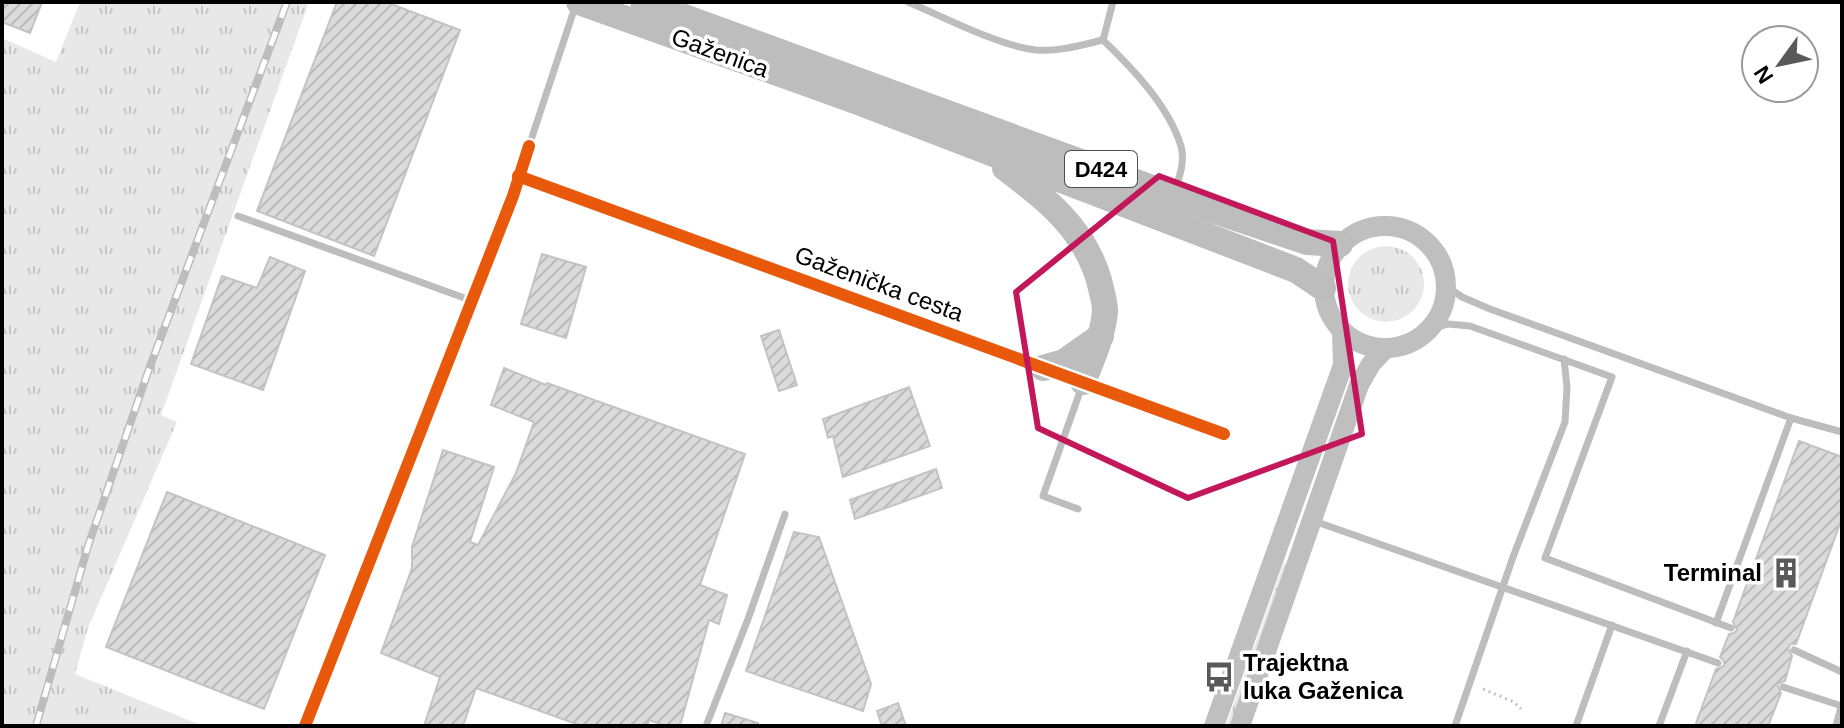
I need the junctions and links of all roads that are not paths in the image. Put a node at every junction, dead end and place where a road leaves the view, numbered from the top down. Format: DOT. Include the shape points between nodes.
graph roads {
  1 [pos="578,2"];
  2 [pos="643,2"];
  3 [pos="908,2"];
  4 [pos="1113,2"];
  5 [pos="1103,40"];
  6 [pos="862,93"];
  7 [pos="529,146"];
  8 [pos="980,149"];
  9 [pos="518,176"];
  10 [pos="1173,195"];
  11 [pos="238,216"];
  12 [pos="1340,244"];
  13 [pos="1446,286"];
  14 [pos="1323,288"];
  15 [pos="470,300"];
  16 [pos="1429,329"];
  17 [pos="1342,331"];
  18 [pos="1101,336"];
  19 [pos="1386,348"];
  20 [pos="1564,359"];
  21 [pos="1043,368"];
  22 [pos="1083,382"];
  23 [pos="1791,418"];
  24 [pos="1842,432"];
  25 [pos="1224,434"];
  26 [pos="1078,509"];
  27 [pos="785,514"];
  28 [pos="1312,520"];
  29 [pos="1502,587"];
  30 [pos="1716,623"];
  31 [pos="1612,625"];
  32 [pos="1731,628"];
  33 [pos="1794,650"];
  34 [pos="1687,651"];
  35 [pos="1718,663"];
  36 [pos="1842,672"];
  37 [pos="1783,687"];
  38 [pos="1842,707"];
  39 [pos="1657,725"];
  40 [pos="305,726"];
  41 [pos="706,726"];
  42 [pos="1214,726"];
  43 [pos="1240,726"];
  44 [pos="1455,726"];
  45 [pos="1576,726"];
  46 [pos="1836,726"];
  1 -- 6 [label="highway, Gaženica / D424"];
  1 -- 7 [label="lane"];
  2 -- 6 [label="highway, Gaženica / D424"];
  3 -- 5 [label="lane" via="1036,50"];
  4 -- 5 [label="lane"];
  5 -- 10 [label="lane" via="1148,90 1182,148 1182,170"];
  6 -- 8 [label="highway, D424"];
  6 -- 10 [label="highway, D424"];
  7 -- 9 [label="street"];
  8 -- 14 [label="highway, D424" via="1296,270"];
  8 -- 18 [label="highway" via="1053,205 1075,230 1100,286 1105,307"];
  9 -- 15 [label="street"];
  9 -- 21 [label="street, Gaženička cesta"];
  10 -- 12 [label="highway, D424" via="1307,242"];
  11 -- 15 [label="lane"];
  12 -- 13 [label="main road" via="1371,227 1407,230 1435,252"];
  12 -- 14 [label="main road"];
  13 -- 16 [label="main road" via="1442,309"];
  13 -- 23 [label="lane" via="1490,309"];
  14 -- 17 [label="main road"];
  15 -- 40 [label="street"];
  16 -- 19 [label="main road" via="1409,343"];
  16 -- 20 [label="lane" via="1470,326"];
  17 -- 19 [label="main road"];
  17 -- 42 [label="main road" via="1343,365"];
  18 -- 21 [label="highway" via="1064,362"];
  18 -- 22 [label="highway"];
  19 -- 28 [label="main road" via="1359,385"];
  20 -- 29 [label="lane" via="1565,422"];
  20 -- 30 [label="lane" via="1612,377 1545,558"];
  21 -- 22 [label="street, Gaženička cesta"];
  22 -- 25 [label="street, Gaženička cesta"];
  22 -- 26 [label="lane" via="1043,496"];
  23 -- 24 [label="lane"];
  23 -- 30 [label="lane"];
  27 -- 41 [label="lane"];
  28 -- 29 [label="lane"];
  28 -- 43 [label="main road"];
  29 -- 31 [label="lane"];
  29 -- 44 [label="lane"];
  30 -- 32 [label="lane"];
  31 -- 34 [label="lane"];
  31 -- 45 [label="lane"];
  33 -- 36 [label="lane"];
  34 -- 35 [label="lane"];
  34 -- 39 [label="lane"];
  37 -- 38 [label="lane"];
  38 -- 46 [label="lane"];
}
